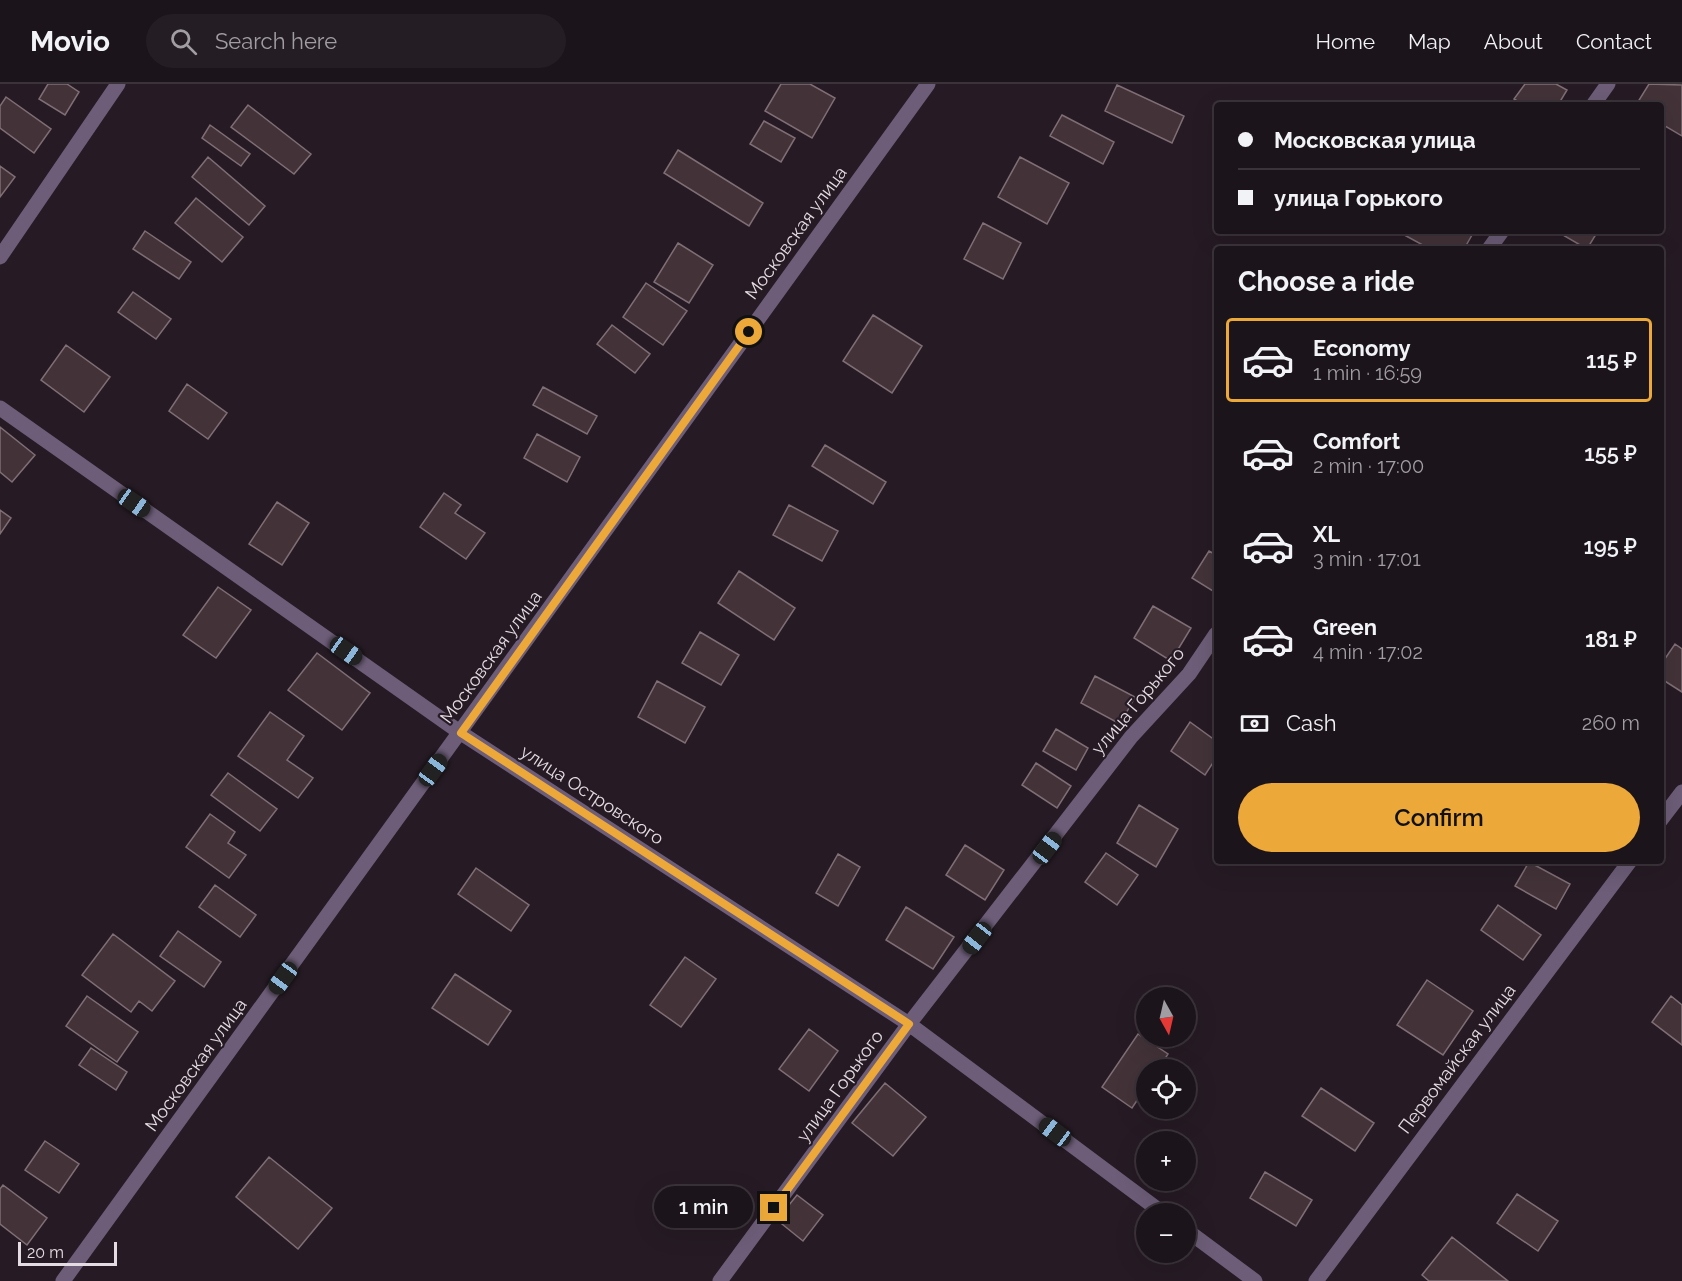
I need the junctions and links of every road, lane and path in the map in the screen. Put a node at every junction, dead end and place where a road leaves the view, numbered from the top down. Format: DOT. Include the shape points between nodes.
graph roads {
  1 [pos="118,84"];
  2 [pos="928,84"];
  3 [pos="1608,84"];
  4 [pos="1595,102"];
  5 [pos="0,257"];
  6 [pos="0,408"];
  7 [pos="1214,637"];
  8 [pos="461,733"];
  9 [pos="1682,792"];
  10 [pos="1664,816"];
  11 [pos="1628,864"];
  12 [pos="909,1024"];
  13 [pos="1149,1203"];
  14 [pos="1196,1237"];
  15 [pos="63,1281"];
  16 [pos="720,1281"];
  17 [pos="1255,1281"];
  18 [pos="1316,1281"];
  1 -- 5 [label="street"];
  2 -- 8 [label="street, Московская улица"];
  3 -- 4 [label="street"];
  6 -- 8 [label="street, улица Островского"];
  7 -- 12 [label="street, улица Горького" via="1189,674 1131,737"];
  8 -- 12 [label="street, улица Островского"];
  8 -- 15 [label="street, Московская улица"];
  9 -- 10 [label="street"];
  11 -- 18 [label="street, Первомайская улица"];
  12 -- 13 [label="street, улица Островского"];
  12 -- 16 [label="street, улица Горького"];
  14 -- 17 [label="street"];
}
